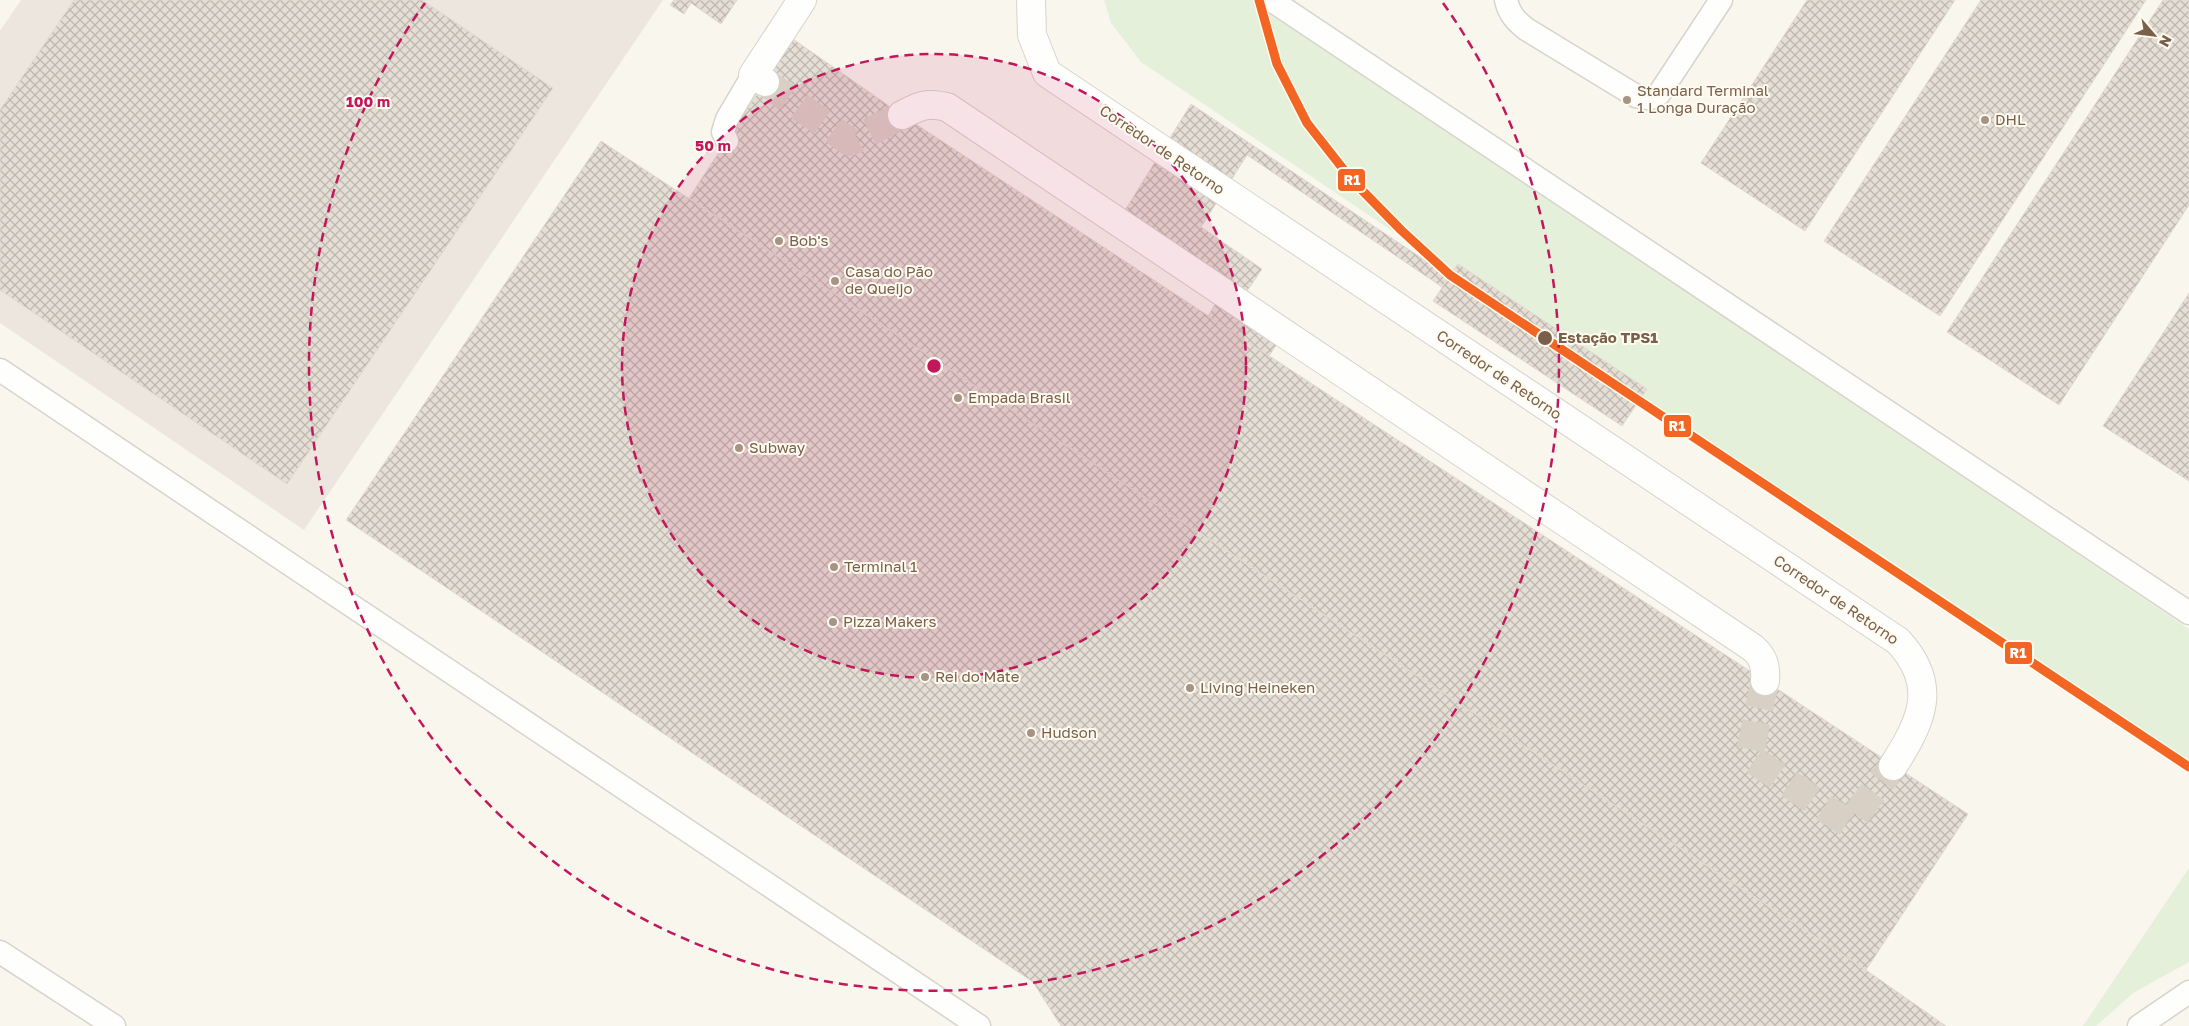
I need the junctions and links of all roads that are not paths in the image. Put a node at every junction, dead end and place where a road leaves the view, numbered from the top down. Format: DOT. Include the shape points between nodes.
graph roads {
  1 [pos="802,0"];
  2 [pos="1031,0"];
  3 [pos="1271,0"];
  4 [pos="1506,0"];
  5 [pos="1721,0"];
  6 [pos="759,79"];
  7 [pos="902,116"];
  8 [pos="727,141"];
  9 [pos="0,370"];
  10 [pos="2189,613"];
  11 [pos="1765,682"];
  12 [pos="1893,766"];
  13 [pos="0,952"];
  14 [pos="2189,992"];
  15 [pos="114,1026"];
  16 [pos="979,1026"];
  17 [pos="2139,1026"];
  1 -- 6 [label="street"];
  2 -- 12 [label="street, Corredor de Retorno" via="1032,35 1048,73 1898,641 1913,657 1922,684 1920,716"];
  3 -- 10 [label="lane"];
  4 -- 5 [label="lane" via="1514,19 1526,29 1636,96 1645,98 1659,94"];
  6 -- 8 [label="lane" via="727,119 723,132"];
  7 -- 11 [label="street" via="922,105 947,107 1753,648 1762,656 1766,667"];
  9 -- 16 [label="lane"];
  13 -- 15 [label="lane"];
  14 -- 17 [label="lane"];
}
